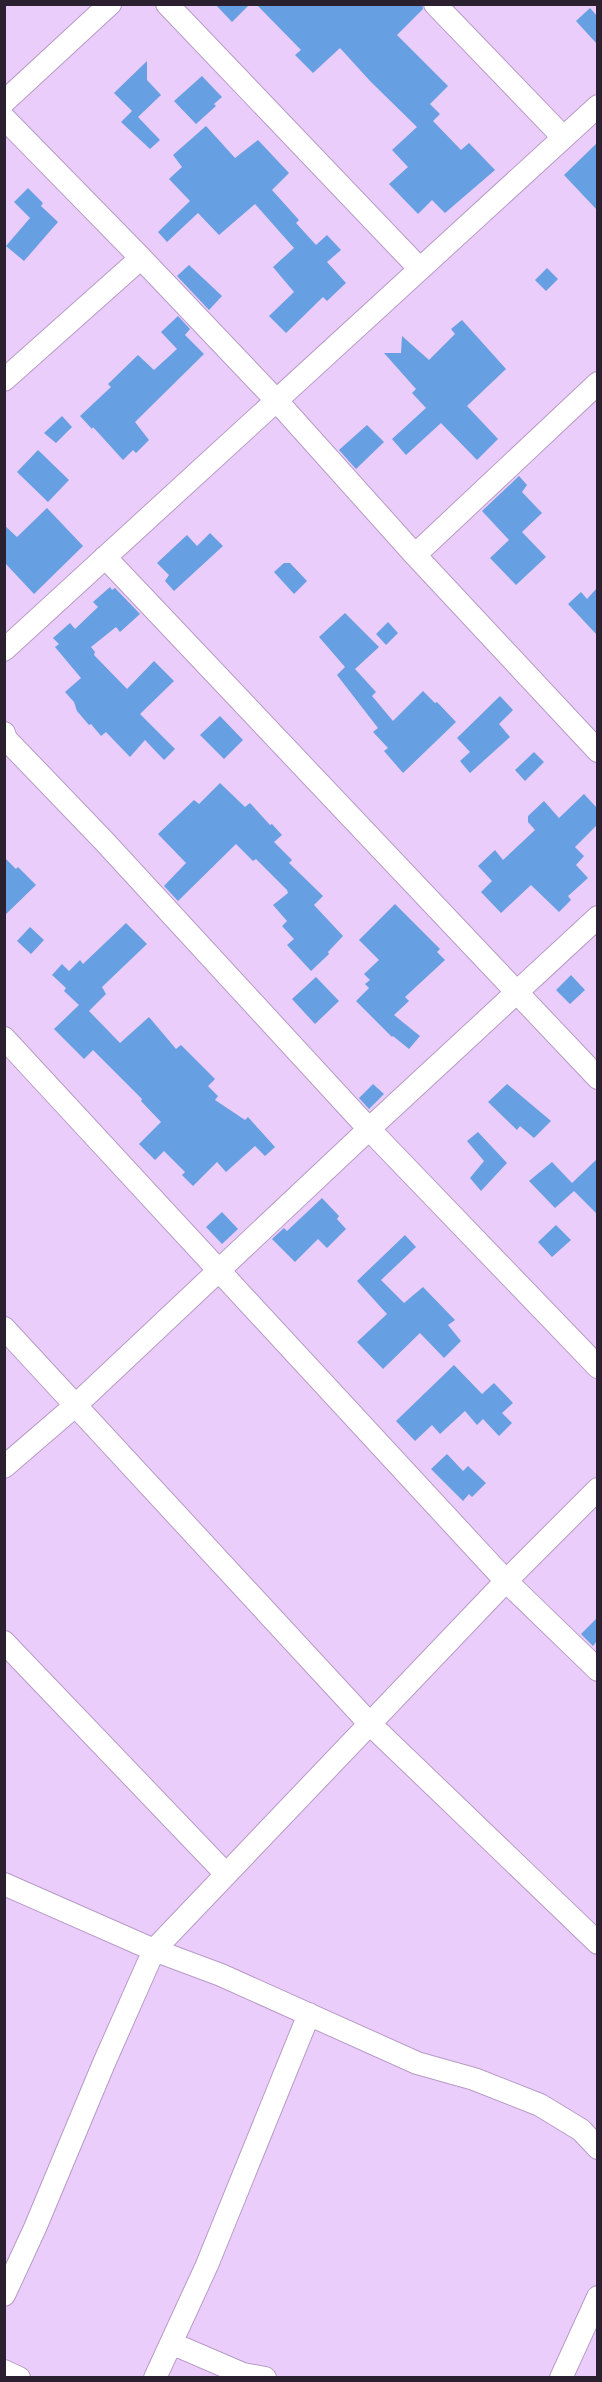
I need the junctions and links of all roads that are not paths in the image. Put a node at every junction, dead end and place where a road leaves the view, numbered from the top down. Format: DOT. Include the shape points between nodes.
graph roads {
  1 [pos="110,4"];
  2 [pos="167,4"];
  3 [pos="435,4"];
  4 [pos="4,102"];
  5 [pos="597,106"];
  6 [pos="4,118"];
  7 [pos="563,137"];
  8 [pos="141,258"];
  9 [pos="420,269"];
  10 [pos="4,380"];
  11 [pos="597,383"];
  12 [pos="276,400"];
  13 [pos="415,555"];
  14 [pos="105,557"];
  15 [pos="4,650"];
  16 [pos="5,737"];
  17 [pos="594,740"];
  18 [pos="597,917"];
  19 [pos="518,992"];
  20 [pos="4,1038"];
  21 [pos="597,1078"];
  22 [pos="369,1129"];
  23 [pos="220,1270"];
  24 [pos="4,1329"];
  25 [pos="597,1367"];
  26 [pos="76,1404"];
  27 [pos="4,1467"];
  28 [pos="597,1489"];
  29 [pos="506,1581"];
  30 [pos="4,1642"];
  31 [pos="597,1670"];
  32 [pos="370,1724"];
  33 [pos="225,1873"];
  34 [pos="4,1884"];
  35 [pos="597,1943"];
  36 [pos="154,1950"];
  37 [pos="309,2014"];
  38 [pos="597,2148"];
  39 [pos="4,2295"];
  40 [pos="597,2297"];
  41 [pos="171,2343"];
  42 [pos="4,2371"];
  43 [pos="19,2378"];
  44 [pos="155,2378"];
  45 [pos="266,2378"];
  46 [pos="561,2378"];
  1 -- 4 [label="street"];
  2 -- 9 [label="street"];
  3 -- 7 [label="street"];
  5 -- 7 [label="street"];
  6 -- 8 [label="street"];
  7 -- 9 [label="street"];
  8 -- 10 [label="street"];
  8 -- 12 [label="street"];
  9 -- 12 [label="street"];
  11 -- 13 [label="street"];
  12 -- 13 [label="street"];
  12 -- 14 [label="street"];
  13 -- 17 [label="street"];
  14 -- 15 [label="street"];
  14 -- 19 [label="street"];
  16 -- 22 [label="street"];
  18 -- 19 [label="street"];
  19 -- 21 [label="street"];
  19 -- 22 [label="street"];
  20 -- 23 [label="street"];
  22 -- 23 [label="street"];
  22 -- 25 [label="street"];
  23 -- 26 [label="street"];
  23 -- 29 [label="street"];
  24 -- 26 [label="street"];
  26 -- 27 [label="street"];
  26 -- 32 [label="street"];
  28 -- 29 [label="street"];
  29 -- 31 [label="street"];
  29 -- 32 [label="street"];
  30 -- 33 [label="street"];
  32 -- 33 [label="street"];
  32 -- 35 [label="street"];
  33 -- 36 [label="street"];
  34 -- 36 [label="street"];
  36 -- 37 [label="street"];
  36 -- 39 [label="street"];
  37 -- 38 [label="street" via="417,2063 474,2079 540,2105 581,2130"];
  37 -- 41 [label="street" via="207,2265"];
  40 -- 46 [label="street"];
  41 -- 44 [label="street"];
  41 -- 45 [label="street" via="243,2374"];
  42 -- 43 [label="street"];
}
